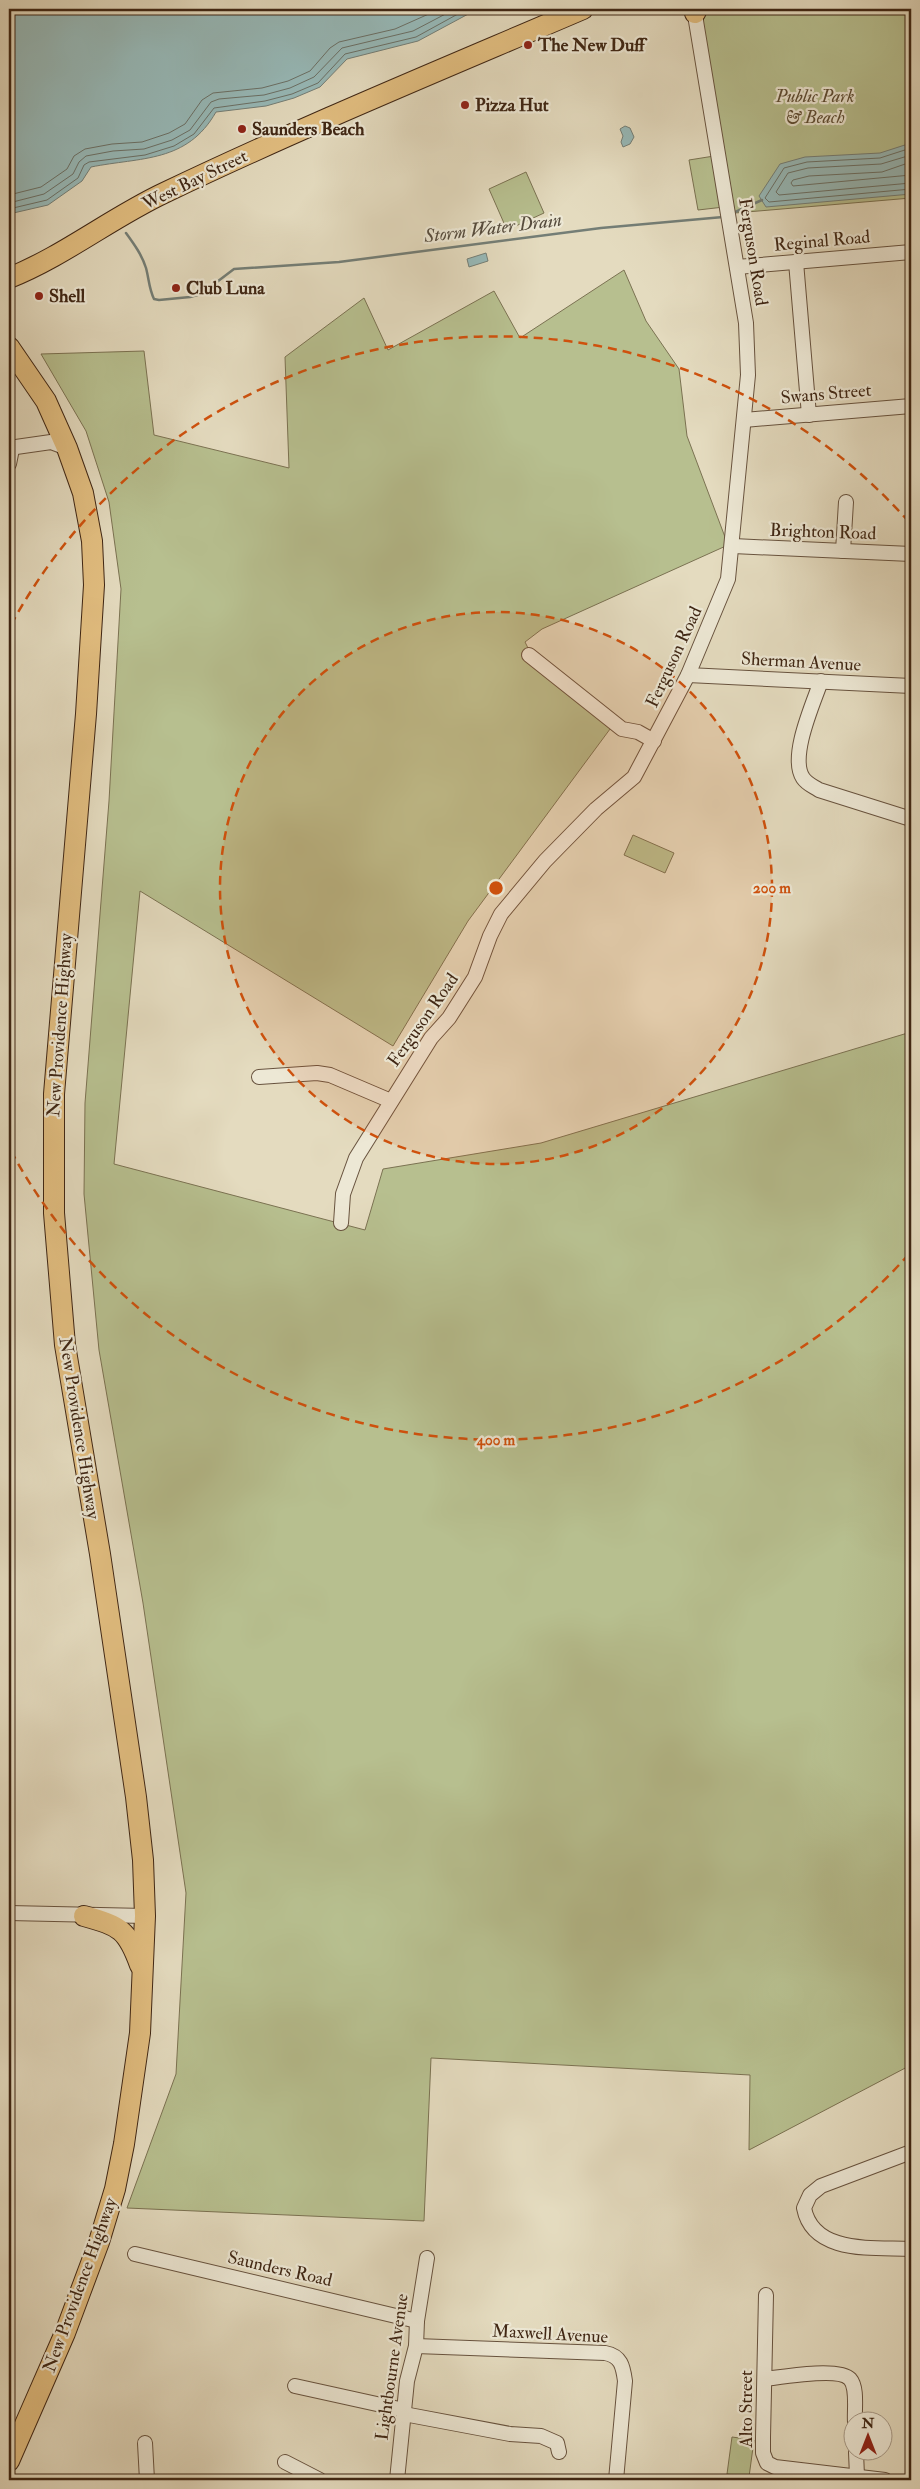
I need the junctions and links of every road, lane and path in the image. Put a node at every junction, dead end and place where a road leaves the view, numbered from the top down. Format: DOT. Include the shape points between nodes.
graph roads {
  1 [pos="584,9"];
  2 [pos="695,10"];
  3 [pos="911,252"];
  4 [pos="796,262"];
  5 [pos="737,267"];
  6 [pos="34,268"];
  7 [pos="9,278"];
  8 [pos="9,288"];
  9 [pos="9,347"];
  10 [pos="9,359"];
  11 [pos="34,383"];
  12 [pos="911,406"];
  13 [pos="809,415"];
  14 [pos="744,420"];
  15 [pos="59,439"];
  16 [pos="10,449"];
  17 [pos="9,464"];
  18 [pos="846,502"];
  19 [pos="732,546"];
  20 [pos="843,551"];
  21 [pos="911,554"];
  22 [pos="529,656"];
  23 [pos="688,675"];
  24 [pos="821,681"];
  25 [pos="911,686"];
  26 [pos="654,741"];
  27 [pos="911,819"];
  28 [pos="259,1077"];
  29 [pos="391,1101"];
  30 [pos="341,1223"];
  31 [pos="9,1913"];
  32 [pos="84,1916"];
  33 [pos="145,1916"];
  34 [pos="143,1974"];
  35 [pos="911,2152"];
  36 [pos="911,2249"];
  37 [pos="135,2254"];
  38 [pos="427,2258"];
  39 [pos="766,2295"];
  40 [pos="417,2320"];
  41 [pos="416,2346"];
  42 [pos="765,2379"];
  43 [pos="295,2386"];
  44 [pos="404,2412"];
  45 [pos="855,2412"];
  46 [pos="145,2443"];
  47 [pos="559,2452"];
  48 [pos="9,2461"];
  49 [pos="285,2462"];
  50 [pos="856,2462"];
  51 [pos="857,2476"];
  52 [pos="147,2480"];
  53 [pos="320,2480"];
  54 [pos="397,2480"];
  55 [pos="616,2480"];
  56 [pos="885,2480"];
  1 -- 6 [label="highway, West Bay Street" via="294,133 162,194"];
  2 -- 5 [label="street, Ferguson Road"];
  3 -- 4 [label="street, Reginal Road"];
  4 -- 5 [label="street, Reginal Road"];
  4 -- 13 [label="street"];
  5 -- 14 [label="street, Ferguson Road" via="748,351"];
  6 -- 7 [label="highway, West Bay Street"];
  6 -- 8 [label="highway, West Bay Street"];
  9 -- 11 [label="highway, New Providence Highway"];
  10 -- 11 [label="highway, New Providence Highway"];
  11 -- 15 [label="highway, New Providence Highway" via="46,401"];
  12 -- 13 [label="street, Swans Street"];
  13 -- 14 [label="street, Swans Street"];
  14 -- 19 [label="street, Ferguson Road"];
  15 -- 16 [label="street"];
  15 -- 33 [label="highway, New Providence Highway" via="83,493 92,541 94,585 54,1094 52,1169 56,1254 65,1345 136,1797"];
  16 -- 17 [label="street"];
  18 -- 20 [label="street"];
  19 -- 20 [label="street, Brighton Road"];
  19 -- 23 [label="street, Ferguson Road" via="728,579 721,600"];
  20 -- 21 [label="street, Brighton Road"];
  22 -- 26 [label="street" via="622,729 638,732"];
  23 -- 24 [label="street, Sherman Avenue"];
  23 -- 26 [label="street, Ferguson Road"];
  24 -- 25 [label="street, Sherman Avenue"];
  24 -- 27 [label="street" via="798,755 802,777 819,790"];
  26 -- 29 [label="street, Ferguson Road" via="634,777 596,809 545,861 501,914 475,977"];
  28 -- 29 [label="street" via="330,1075"];
  29 -- 30 [label="street, Ferguson Road" via="356,1158 343,1194"];
  31 -- 32 [label="street"];
  32 -- 33 [label="street"];
  32 -- 34 [label="highway" via="119,1928 131,1941"];
  33 -- 34 [label="highway, New Providence Highway"];
  34 -- 48 [label="highway, New Providence Highway" via="134,2081 115,2189 65,2334"];
  35 -- 36 [label="street" via="821,2186 810,2195 804,2208 812,2228 822,2237 838,2243"];
  37 -- 40 [label="street, Saunders Road"];
  38 -- 40 [label="street, Lightbourne Avenue"];
  39 -- 42 [label="street, Alto Street"];
  40 -- 41 [label="street, Lightbourne Avenue"];
  41 -- 44 [label="street, Lightbourne Avenue" via="407,2381"];
  41 -- 55 [label="street, Maxwell Avenue" via="605,2353 618,2358 625,2381"];
  42 -- 45 [label="street" via="843,2375 850,2379 854,2388"];
  42 -- 51 [label="street, Alto Street" via="763,2437 767,2463 775,2467"];
  43 -- 44 [label="street"];
  44 -- 47 [label="street" via="510,2434 541,2436 557,2443"];
  44 -- 54 [label="street, Lightbourne Avenue"];
  46 -- 52 [label="street"];
  49 -- 53 [label="street"];
  50 -- 51 [label="street"];
  51 -- 56 [label="street, Alto Street"];
}
